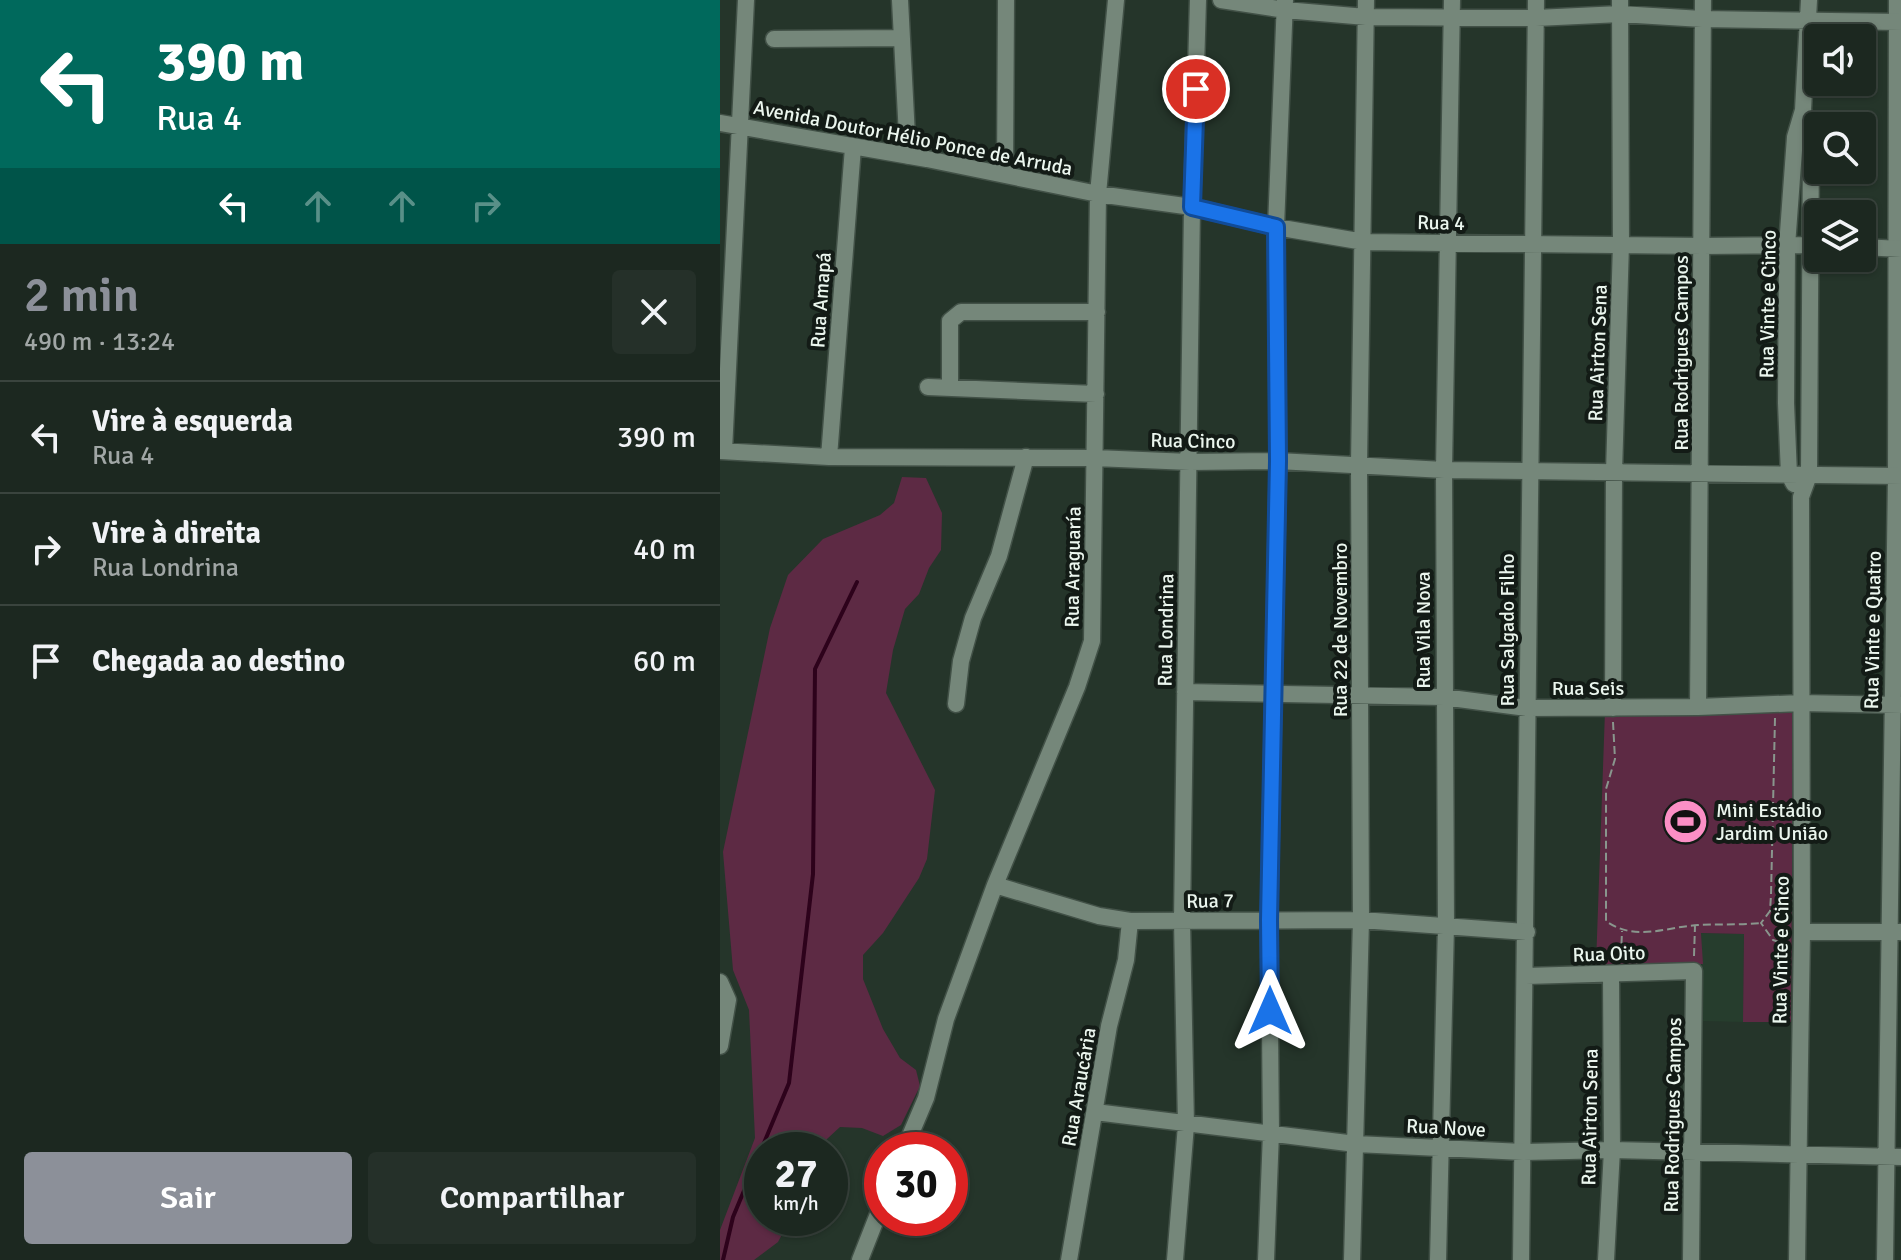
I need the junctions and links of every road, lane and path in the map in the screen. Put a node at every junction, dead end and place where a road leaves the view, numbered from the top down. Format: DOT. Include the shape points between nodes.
graph roads {
  1 [pos="746,0"];
  2 [pos="900,0"];
  3 [pos="1006,0"];
  4 [pos="1116,0"];
  5 [pos="1198,0"];
  6 [pos="1221,0"];
  7 [pos="1366,0"];
  8 [pos="1452,0"];
  9 [pos="1536,0"];
  10 [pos="1703,0"];
  11 [pos="1809,0"];
  12 [pos="1897,0"];
  13 [pos="1285,5"];
  14 [pos="1620,7"];
  15 [pos="1366,17"];
  16 [pos="1452,18"];
  17 [pos="1536,18"];
  18 [pos="1702,19"];
  19 [pos="1809,20"];
  20 [pos="1899,22"];
  21 [pos="902,38"];
  22 [pos="774,39"];
  23 [pos="1803,110"];
  24 [pos="720,123"];
  25 [pos="741,127"];
  26 [pos="853,147"];
  27 [pos="908,156"];
  28 [pos="1005,175"];
  29 [pos="1098,194"];
  30 [pos="1812,200"];
  31 [pos="1192,207"];
  32 [pos="1276,227"];
  33 [pos="1364,242"];
  34 [pos="1448,242"];
  35 [pos="1532,244"];
  36 [pos="1621,244"];
  37 [pos="1804,245"];
  38 [pos="1702,246"];
  39 [pos="1787,246"];
  40 [pos="1876,248"];
  41 [pos="1898,249"];
  42 [pos="1813,272"];
  43 [pos="1097,312"];
  44 [pos="928,387"];
  45 [pos="950,388"];
  46 [pos="1096,394"];
  47 [pos="722,451"];
  48 [pos="829,457"];
  49 [pos="1026,457"];
  50 [pos="1095,458"];
  51 [pos="1278,461"];
  52 [pos="1190,462"];
  53 [pos="1359,464"];
  54 [pos="1444,470"];
  55 [pos="1529,470"];
  56 [pos="1614,472"];
  57 [pos="1701,475"];
  58 [pos="1789,475"];
  59 [pos="1809,475"];
  60 [pos="1898,476"];
  61 [pos="1801,497"];
  62 [pos="1185,692"];
  63 [pos="1274,693"];
  64 [pos="1360,697"];
  65 [pos="1443,697"];
  66 [pos="1801,703"];
  67 [pos="956,704"];
  68 [pos="1775,704"];
  69 [pos="1896,705"];
  70 [pos="1698,707"];
  71 [pos="1527,708"];
  72 [pos="1613,708"];
  73 [pos="995,885"];
  74 [pos="1269,920"];
  75 [pos="1361,920"];
  76 [pos="1130,921"];
  77 [pos="1182,921"];
  78 [pos="1761,923"];
  79 [pos="1446,925"];
  80 [pos="1695,925"];
  81 [pos="1622,930"];
  82 [pos="1527,932"];
  83 [pos="1894,932"];
  84 [pos="1802,939"];
  85 [pos="1694,971"];
  86 [pos="1616,974"];
  87 [pos="1526,976"];
  88 [pos="720,982"];
  89 [pos="720,1046"];
  90 [pos="1095,1112"];
  91 [pos="1186,1125"];
  92 [pos="912,1132"];
  93 [pos="1271,1133"];
  94 [pos="1356,1144"];
  95 [pos="1440,1148"];
  96 [pos="1612,1150"];
  97 [pos="1523,1152"];
  98 [pos="1692,1152"];
  99 [pos="1798,1156"];
  100 [pos="1893,1156"];
  101 [pos="869,1236"];
  102 [pos="860,1260"];
  103 [pos="1069,1260"];
  104 [pos="1175,1260"];
  105 [pos="1266,1260"];
  106 [pos="1352,1260"];
  107 [pos="1438,1260"];
  108 [pos="1521,1260"];
  109 [pos="1606,1260"];
  110 [pos="1691,1260"];
  111 [pos="1797,1260"];
  112 [pos="1885,1260"];
  1 -- 25 [label="street"];
  2 -- 21 [label="street"];
  3 -- 28 [label="street"];
  4 -- 29 [label="street, Rua Araguaría"];
  5 -- 31 [label="street, Rua Londrina"];
  6 -- 13 [label="street"];
  7 -- 15 [label="street, Rua 22 de Novembro"];
  8 -- 16 [label="street, Rua Vila Nova"];
  9 -- 17 [label="street, Rua Salgado Filho"];
  10 -- 18 [label="street, Rua Rodrigues Campos"];
  11 -- 19 [label="street, Rua Vinte e Cinco"];
  12 -- 20 [label="street, Rua Vinte e Quatro"];
  13 -- 15 [label="street"];
  13 -- 32 [label="street"];
  14 -- 17 [label="street"];
  14 -- 18 [label="street"];
  14 -- 36 [label="street, Rua Airton Sena"];
  15 -- 16 [label="street"];
  15 -- 33 [label="street, Rua 22 de Novembro"];
  16 -- 17 [label="street"];
  16 -- 34 [label="street, Rua Vila Nova"];
  17 -- 35 [label="street, Rua Salgado Filho"];
  18 -- 19 [label="street"];
  18 -- 38 [label="street, Rua Rodrigues Campos"];
  19 -- 20 [label="street"];
  19 -- 23 [label="street, Rua Vinte e Cinco"];
  20 -- 41 [label="street, Rua Vinte e Quatro"];
  21 -- 22 [label="street"];
  21 -- 27 [label="street"];
  23 -- 30 [label="street, Rua Vinte e Cinco" via="1811,137"];
  23 -- 39 [label="street, Rua Vinte e Cinco" via="1795,137"];
  24 -- 25 [label="street, Avenida Doutor Hélio Ponce de Arruda"];
  25 -- 26 [label="street, Avenida Doutor Hélio Ponce de Arruda"];
  25 -- 47 [label="street"];
  26 -- 27 [label="street, Avenida Doutor Hélio Ponce de Arruda"];
  26 -- 48 [label="street, Rua Amapá"];
  27 -- 28 [label="street, Avenida Doutor Hélio Ponce de Arruda"];
  28 -- 29 [label="street, Avenida Doutor Hélio Ponce de Arruda"];
  29 -- 31 [label="street, Rua 4"];
  29 -- 43 [label="street, Rua Araguaría"];
  31 -- 32 [label="street, Rua 4"];
  31 -- 52 [label="street, Rua Londrina"];
  32 -- 33 [label="street, Rua 4"];
  32 -- 51 [label="street"];
  33 -- 34 [label="street, Rua 4"];
  33 -- 53 [label="street, Rua 22 de Novembro"];
  34 -- 35 [label="street, Rua 4"];
  34 -- 54 [label="street, Rua Vila Nova"];
  35 -- 36 [label="street, Rua 4"];
  35 -- 55 [label="street, Rua Salgado Filho"];
  36 -- 38 [label="street, Rua 4"];
  36 -- 56 [label="street, Rua Airton Sena"];
  37 -- 39 [label="street, Rua 4"];
  38 -- 39 [label="street, Rua 4"];
  38 -- 57 [label="street, Rua Rodrigues Campos"];
  39 -- 58 [label="street, Rua Vinte e Cinco"];
  40 -- 41 [label="street"];
  41 -- 60 [label="street, Rua Vinte e Quatro"];
  42 -- 59 [label="street, Rua Vinte e Cinco"];
  43 -- 45 [label="street" via="961,312 950,321"];
  43 -- 46 [label="street, Rua Araguaría"];
  44 -- 45 [label="street"];
  45 -- 46 [label="street"];
  46 -- 50 [label="street, Rua Araguaría"];
  47 -- 48 [label="street, Rua Cinco"];
  48 -- 49 [label="street, Rua Cinco"];
  49 -- 50 [label="street, Rua Cinco"];
  49 -- 67 [label="street" via="999,556 973,618"];
  50 -- 52 [label="street, Rua Cinco"];
  50 -- 73 [label="street, Rua Araguaría" via="1092,641"];
  51 -- 52 [label="street, Rua Cinco"];
  51 -- 53 [label="street, Rua Cinco"];
  51 -- 63 [label="street"];
  52 -- 62 [label="street, Rua Londrina"];
  53 -- 54 [label="street, Rua Cinco"];
  53 -- 64 [label="street, Rua 22 de Novembro"];
  54 -- 55 [label="street, Rua Cinco"];
  54 -- 65 [label="street, Rua Vila Nova"];
  55 -- 56 [label="street, Rua Cinco"];
  55 -- 71 [label="street, Rua Salgado Filho"];
  56 -- 57 [label="street, Rua Cinco"];
  56 -- 72 [label="street, Rua Airton Sena"];
  57 -- 58 [label="street, Rua Cinco"];
  57 -- 70 [label="street, Rua Rodrigues Campos"];
  58 -- 59 [label="street, Rua Cinco"];
  58 -- 61 [label="street, Rua Vinte e Cinco"];
  59 -- 60 [label="street, Rua Cinco"];
  59 -- 61 [label="street, Rua Vinte e Cinco"];
  60 -- 69 [label="street, Rua Vinte e Quatro"];
  61 -- 66 [label="street, Rua Vinte e Cinco"];
  62 -- 63 [label="street, Rua Seis"];
  62 -- 77 [label="street, Rua Londrina"];
  63 -- 64 [label="street, Rua Seis"];
  63 -- 74 [label="street"];
  64 -- 65 [label="street, Rua Seis"];
  64 -- 75 [label="street, Rua 22 de Novembro"];
  65 -- 71 [label="street, Rua Seis"];
  65 -- 79 [label="street, Rua Vila Nova"];
  66 -- 68 [label="street, Rua Seis"];
  66 -- 69 [label="street, Rua Seis"];
  66 -- 84 [label="street, Rua Vinte e Cinco"];
  68 -- 70 [label="street, Rua Seis"];
  68 -- 78 [label="path" via="1770,911"];
  69 -- 83 [label="street, Rua Vinte e Quatro"];
  70 -- 72 [label="street, Rua Seis"];
  71 -- 72 [label="street, Rua Seis"];
  71 -- 82 [label="street, Rua Salgado Filho"];
  72 -- 81 [label="path" via="1605,913 1606,921"];
  73 -- 76 [label="street, Rua 7"];
  73 -- 92 [label="street, Rua Araguaría"];
  74 -- 75 [label="street, Rua 7"];
  74 -- 77 [label="street, Rua 7"];
  74 -- 93 [label="street"];
  75 -- 79 [label="street, Rua 7"];
  75 -- 94 [label="street, Rua 22 de Novembro"];
  76 -- 77 [label="street, Rua 7"];
  76 -- 90 [label="street, Rua Araucária"];
  77 -- 91 [label="street, Rua Londrina"];
  78 -- 80 [label="path"];
  78 -- 84 [label="path" via="1781,945"];
  79 -- 82 [label="street, Rua 7"];
  79 -- 95 [label="street, Rua Vila Nova"];
  80 -- 81 [label="path" via="1663,932"];
  80 -- 85 [label="path"];
  81 -- 86 [label="path"];
  82 -- 87 [label="street, Rua Salgado Filho"];
  83 -- 84 [label="street"];
  83 -- 100 [label="street, Rua Vinte e Quatro"];
  84 -- 99 [label="street, Rua Vinte e Cinco"];
  85 -- 86 [label="street, Rua Oito"];
  85 -- 98 [label="street, Rua Rodrigues Campos"];
  86 -- 87 [label="street, Rua Oito"];
  86 -- 96 [label="street, Rua Airton Sena"];
  87 -- 97 [label="street, Rua Salgado Filho"];
  88 -- 89 [label="street" via="728,1000"];
  90 -- 91 [label="street, Rua Nove"];
  90 -- 103 [label="street, Rua Araucária"];
  91 -- 93 [label="street, Rua Nove"];
  91 -- 104 [label="street, Rua Londrina"];
  93 -- 94 [label="street, Rua Nove"];
  93 -- 105 [label="street"];
  94 -- 95 [label="street, Rua Nove"];
  94 -- 106 [label="street, Rua 22 de Novembro"];
  95 -- 97 [label="street, Rua Nove"];
  95 -- 107 [label="street, Rua Vila Nova"];
  96 -- 97 [label="street, Rua Nove"];
  96 -- 98 [label="street, Rua Nove"];
  96 -- 109 [label="street, Rua Airton Sena"];
  97 -- 108 [label="street, Rua Salgado Filho"];
  98 -- 99 [label="street, Rua Nove"];
  98 -- 110 [label="street, Rua Rodrigues Campos"];
  99 -- 100 [label="street, Rua Nove"];
  99 -- 111 [label="street, Rua Vinte e Cinco"];
  100 -- 112 [label="street, Rua Vinte e Quatro"];
  101 -- 102 [label="street"];
}
